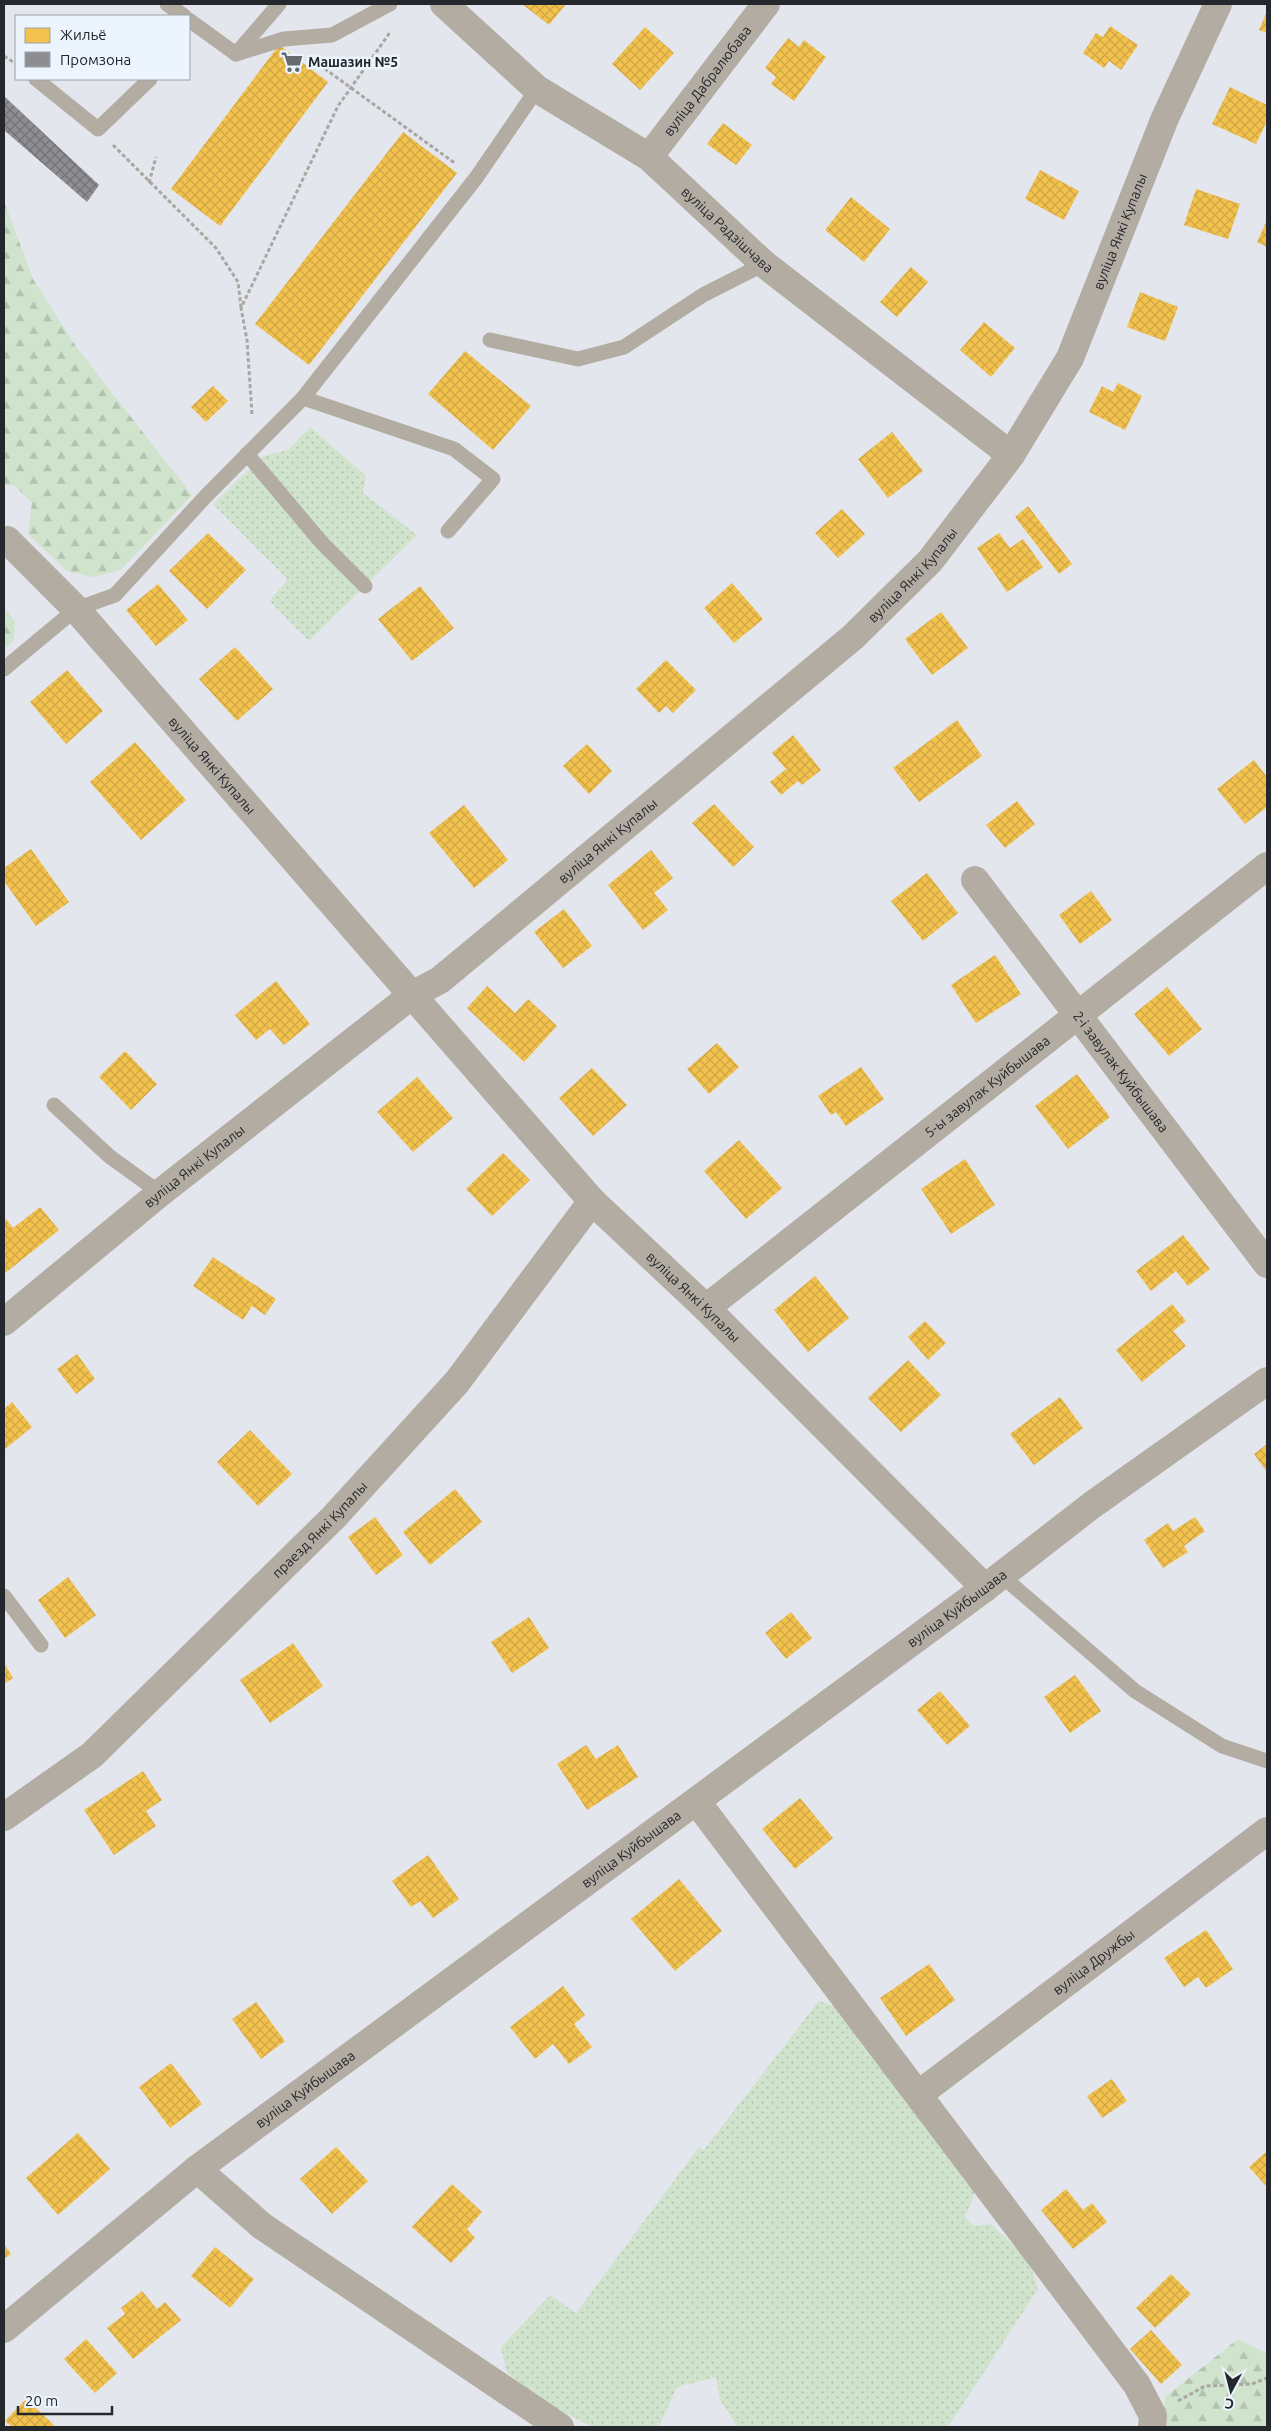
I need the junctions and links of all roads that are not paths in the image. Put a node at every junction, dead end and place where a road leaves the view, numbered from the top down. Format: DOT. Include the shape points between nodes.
graph roads {
  1 [pos="167,4"];
  2 [pos="279,4"];
  3 [pos="390,4"];
  4 [pos="446,4"];
  5 [pos="766,4"];
  6 [pos="1218,4"];
  7 [pos="183,15"];
  8 [pos="190,21"];
  9 [pos="236,54"];
  10 [pos="37,80"];
  11 [pos="149,80"];
  12 [pos="538,89"];
  13 [pos="649,157"];
  14 [pos="764,264"];
  15 [pos="490,340"];
  16 [pos="303,398"];
  17 [pos="251,451"];
  18 [pos="1012,455"];
  19 [pos="448,531"];
  20 [pos="5,541"];
  21 [pos="365,586"];
  22 [pos="76,609"];
  23 [pos="4,669"];
  24 [pos="1267,866"];
  25 [pos="975,880"];
  26 [pos="412,995"];
  27 [pos="1078,1014"];
  28 [pos="54,1105"];
  29 [pos="160,1192"];
  30 [pos="592,1201"];
  31 [pos="1267,1264"];
  32 [pos="706,1308"];
  33 [pos="4,1322"];
  34 [pos="1267,1382"];
  35 [pos="994,1582"];
  36 [pos="4,1596"];
  37 [pos="40,1645"];
  38 [pos="1267,1761"];
  39 [pos="697,1802"];
  40 [pos="4,1817"];
  41 [pos="1267,1831"];
  42 [pos="919,2094"];
  43 [pos="197,2169"];
  44 [pos="4,2329"];
  45 [pos="1152,2422"];
  46 [pos="560,2427"];
  1 -- 7 [label="lane"];
  2 -- 9 [label="lane"];
  3 -- 9 [label="lane" via="332,35 284,39"];
  4 -- 12 [label="street, вуліца Радзішчава"];
  5 -- 13 [label="street, вуліца Дабралюбава"];
  6 -- 18 [label="street, вуліца Янкі Купалы" via="1165,118 1070,358"];
  8 -- 9 [label="lane"];
  10 -- 11 [label="lane" via="98,129"];
  12 -- 13 [label="street, вуліца Радзішчава"];
  12 -- 16 [label="lane" via="476,178"];
  13 -- 14 [label="street, вуліца Радзішчава"];
  14 -- 15 [label="lane" via="703,295 624,347 578,359"];
  14 -- 18 [label="street, вуліца Радзішчава"];
  16 -- 17 [label="lane"];
  16 -- 19 [label="lane" via="454,449 493,479"];
  17 -- 21 [label="lane" via="322,543"];
  17 -- 22 [label="lane" via="115,595"];
  18 -- 26 [label="street, вуліца Янкі Купалы" via="930,561 852,637 440,980"];
  20 -- 22 [label="street, вуліца Янкі Купалы"];
  22 -- 23 [label="lane"];
  22 -- 26 [label="street, вуліца Янкі Купалы"];
  24 -- 27 [label="street, 5-ы завулак Куйбышава"];
  25 -- 27 [label="street, 2-і завулак Куйбышава"];
  26 -- 29 [label="street, вуліца Янкі Купалы"];
  26 -- 30 [label="street, вуліца Янкі Купалы"];
  27 -- 31 [label="street, 2-і завулак Куйбышава"];
  27 -- 32 [label="street, 5-ы завулак Куйбышава"];
  28 -- 29 [label="lane" via="109,1156"];
  29 -- 33 [label="street, вуліца Янкі Купалы"];
  30 -- 32 [label="street, вуліца Янкі Купалы"];
  30 -- 40 [label="street, праезд Янкі Купалы" via="456,1382 334,1518 92,1754"];
  32 -- 35 [label="street, вуліца Янкі Купалы"];
  34 -- 35 [label="street, вуліца Куйбышава" via="1092,1505"];
  35 -- 38 [label="lane" via="1135,1691 1222,1746"];
  35 -- 39 [label="street, вуліца Куйбышава"];
  36 -- 37 [label="lane"];
  39 -- 42 [label="street"];
  39 -- 43 [label="street, вуліца Куйбышава"];
  41 -- 42 [label="street, вуліца Дружбы"];
  42 -- 45 [label="street" via="1137,2385"];
  43 -- 44 [label="street, вуліца Куйбышава"];
  43 -- 46 [label="street" via="262,2226"];
}
